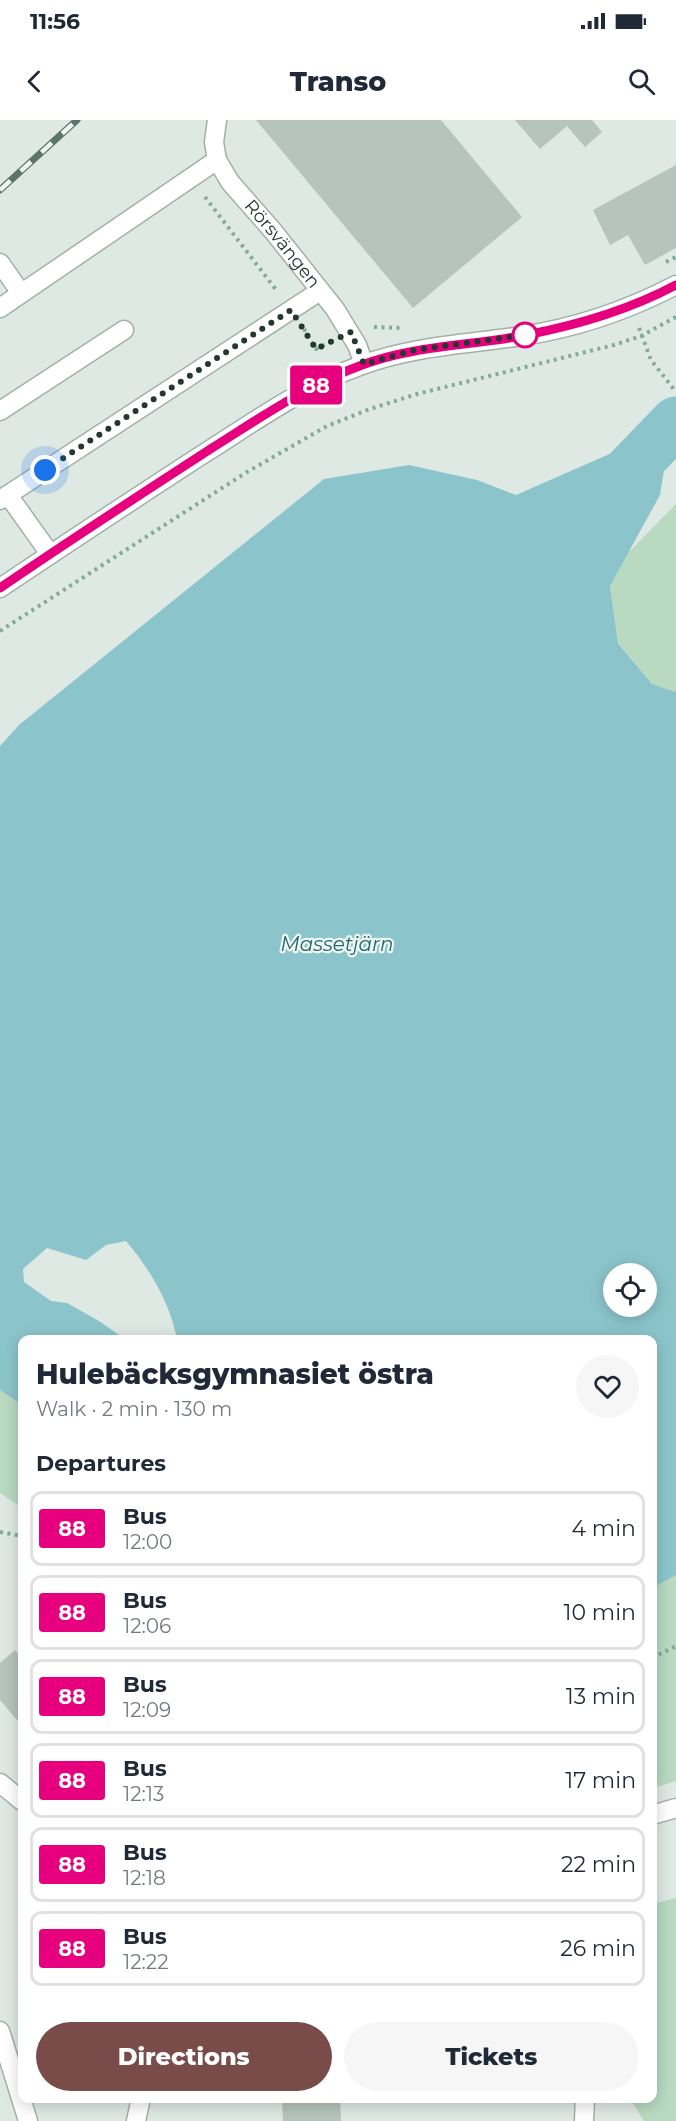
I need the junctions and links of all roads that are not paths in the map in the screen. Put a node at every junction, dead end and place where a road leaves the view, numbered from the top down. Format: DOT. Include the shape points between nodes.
graph roads {
  1 [pos="217,120"];
  2 [pos="217,160"];
  3 [pos="0,263"];
  4 [pos="676,285"];
  5 [pos="320,291"];
  6 [pos="21,293"];
  7 [pos="0,308"];
  8 [pos="124,330"];
  9 [pos="364,364"];
  10 [pos="0,411"];
  11 [pos="4,497"];
  12 [pos="50,554"];
  13 [pos="0,588"];
  14 [pos="0,1783"];
  15 [pos="18,1798"];
  16 [pos="676,1808"];
  17 [pos="657,1814"];
  18 [pos="0,2031"];
  19 [pos="18,2089"];
  20 [pos="22,2103"];
  21 [pos="140,2103"];
  22 [pos="585,2103"];
  23 [pos="28,2121"];
  24 [pos="136,2121"];
  25 [pos="584,2121"];
  1 -- 2 [label="street, Rörsvängen" via="213,142"];
  2 -- 5 [label="street, Rörsvängen" via="230,182"];
  2 -- 6 [label="street"];
  3 -- 6 [label="street"];
  4 -- 9 [label="street" via="650,299 591,320 525,335 415,350"];
  5 -- 9 [label="street, Rörsvängen" via="351,332"];
  5 -- 11 [label="street"];
  6 -- 7 [label="street"];
  8 -- 10 [label="street"];
  9 -- 12 [label="street" via="291,398"];
  11 -- 12 [label="street"];
  12 -- 13 [label="street"];
  14 -- 15 [label="street"];
  16 -- 17 [label="street"];
  18 -- 19 [label="street"];
  20 -- 23 [label="street"];
  21 -- 24 [label="street"];
  22 -- 25 [label="street"];
}
